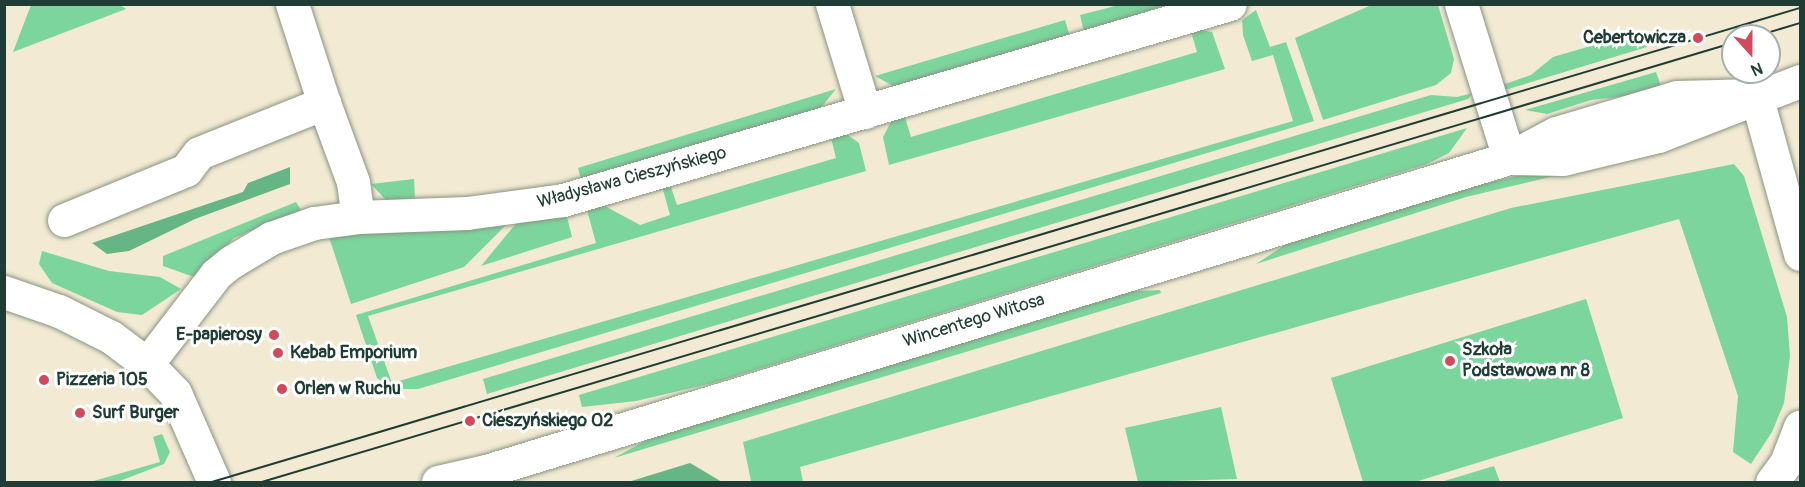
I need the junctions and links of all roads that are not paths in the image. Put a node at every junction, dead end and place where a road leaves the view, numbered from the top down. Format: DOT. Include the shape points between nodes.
graph roads {
  1 [pos="292,4"];
  2 [pos="832,4"];
  3 [pos="1230,4"];
  4 [pos="1461,4"];
  5 [pos="1800,81"];
  6 [pos="1756,95"];
  7 [pos="324,103"];
  8 [pos="865,112"];
  9 [pos="1509,158"];
  10 [pos="358,217"];
  11 [pos="64,220"];
  12 [pos="1800,254"];
  13 [pos="4,292"];
  14 [pos="147,364"];
  15 [pos="1800,428"];
  16 [pos="214,483"];
  17 [pos="438,483"];
  18 [pos="1772,483"];
  1 -- 7 [label="street"];
  2 -- 8 [label="street"];
  3 -- 8 [label="street, Władysława Cieszyńskiego"];
  4 -- 9 [label="street"];
  5 -- 6 [label="street, Wincentego Witosa"];
  6 -- 9 [label="street, Wincentego Witosa" via="1677,97 1556,133"];
  6 -- 12 [label="street"];
  7 -- 10 [label="street" via="353,182"];
  7 -- 11 [label="street" via="199,153 186,170"];
  8 -- 10 [label="street, Władysława Cieszyńskiego" via="563,200 467,213"];
  9 -- 17 [label="street, Wincentego Witosa"];
  10 -- 14 [label="street, Władysława Cieszyńskiego" via="330,219 291,231 231,262 216,274"];
  13 -- 14 [label="street" via="59,311 111,337"];
  14 -- 16 [label="street" via="175,393"];
  15 -- 18 [label="street" via="1786,463"];
}
